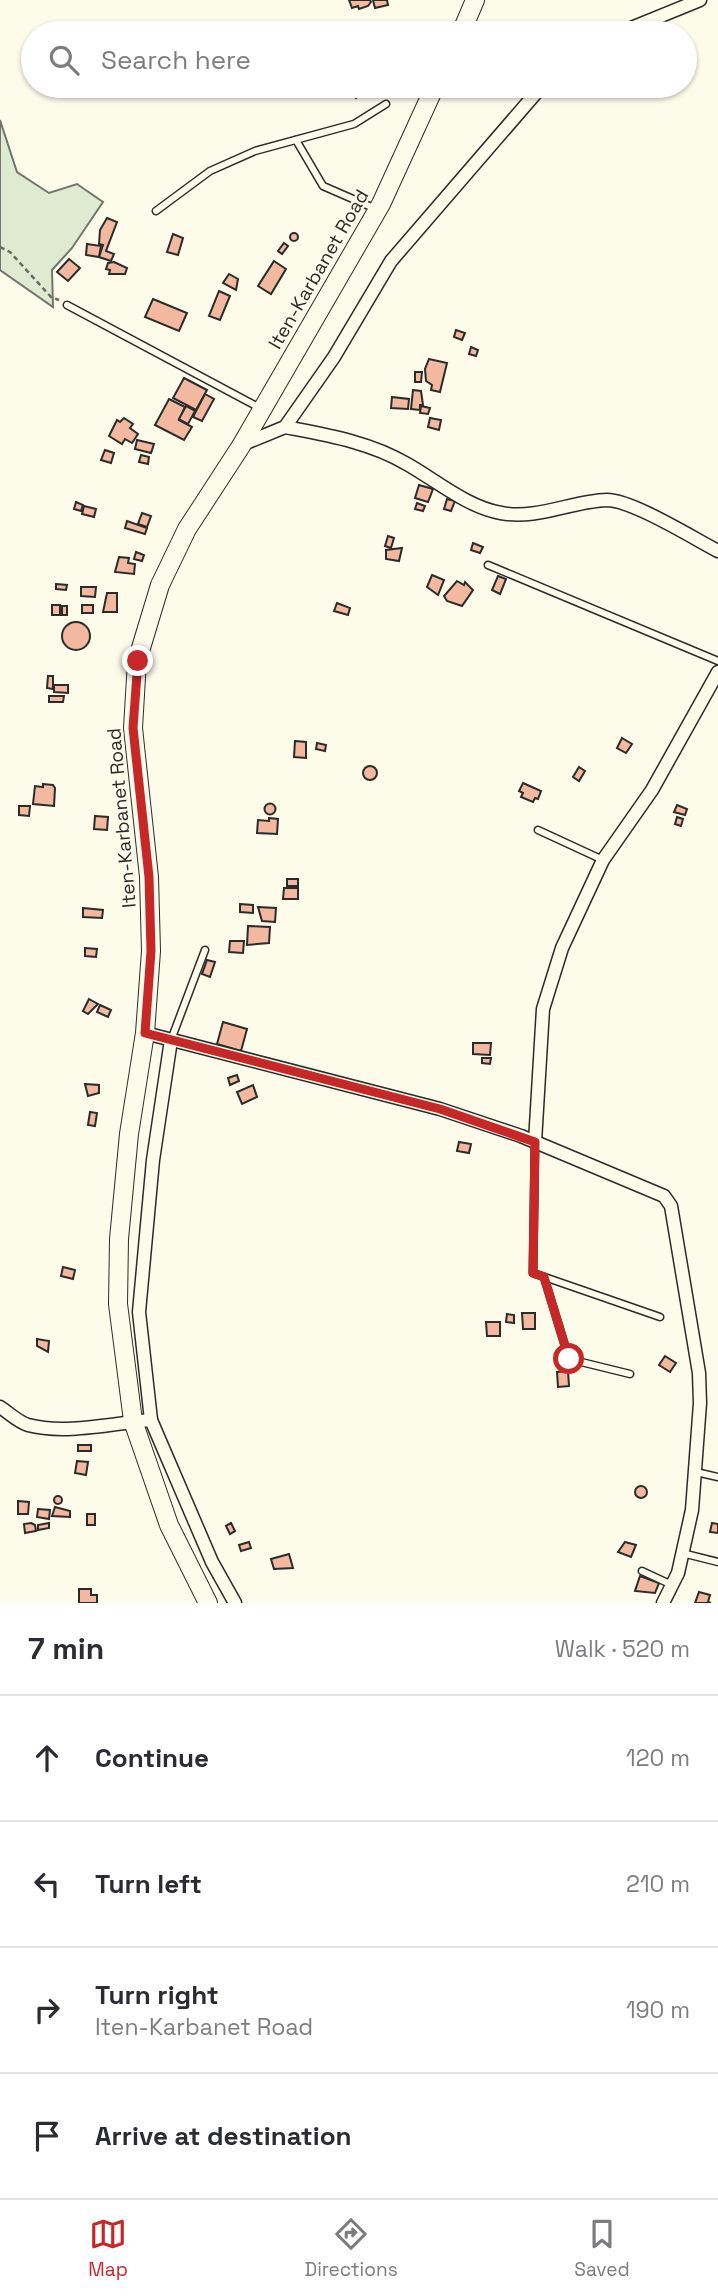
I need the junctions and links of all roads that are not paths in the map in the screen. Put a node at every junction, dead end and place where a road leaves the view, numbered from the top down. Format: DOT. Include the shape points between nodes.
graph roads {
  1 [pos="475,0"];
  2 [pos="700,0"];
  3 [pos="466,21"];
  4 [pos="648,21"];
  5 [pos="429,98"];
  6 [pos="532,98"];
  7 [pos="386,104"];
  8 [pos="296,140"];
  9 [pos="378,210"];
  10 [pos="156,211"];
  11 [pos="67,304"];
  12 [pos="262,409"];
  13 [pos="285,427"];
  14 [pos="240,446"];
  15 [pos="718,551"];
  16 [pos="488,565"];
  17 [pos="718,661"];
  18 [pos="718,673"];
  19 [pos="538,830"];
  20 [pos="603,860"];
  21 [pos="205,950"];
  22 [pos="145,1033"];
  23 [pos="171,1040"];
  24 [pos="535,1142"];
  25 [pos="544,1277"];
  26 [pos="660,1317"];
  27 [pos="630,1374"];
  28 [pos="0,1407"];
  29 [pos="142,1421"];
  30 [pos="694,1471"];
  31 [pos="718,1477"];
  32 [pos="682,1553"];
  33 [pos="718,1562"];
  34 [pos="642,1571"];
  35 [pos="672,1585"];
  36 [pos="208,1603"];
  37 [pos="235,1603"];
  38 [pos="663,1603"];
  1 -- 3 [label="main road"];
  2 -- 4 [label="street"];
  5 -- 9 [label="main road, Iten-Karbanet Road"];
  6 -- 13 [label="street" via="391,261 334,357"];
  7 -- 8 [label="lane" via="354,124"];
  8 -- 9 [label="lane" via="323,186"];
  8 -- 10 [label="lane" via="255,151 210,171"];
  9 -- 12 [label="main road, Iten-Karbanet Road"];
  11 -- 12 [label="lane"];
  12 -- 14 [label="main road, Iten-Karbanet Road"];
  13 -- 14 [label="street"];
  13 -- 15 [label="street" via="364,444 407,463 467,500 503,514 561,510 609,500"];
  14 -- 22 [label="main road, Iten-Karbanet Road" via="187,529 160,585 138,661 133,728 149,877 151,951"];
  16 -- 17 [label="lane"];
  18 -- 20 [label="street" via="652,790"];
  19 -- 20 [label="lane"];
  20 -- 24 [label="street" via="562,948 543,1009"];
  21 -- 23 [label="lane"];
  22 -- 23 [label="street"];
  22 -- 29 [label="main road, Iten-Karbanet Road" via="129,1134 118,1304"];
  23 -- 24 [label="street" via="440,1109"];
  23 -- 29 [label="street" via="153,1160 139,1312"];
  24 -- 25 [label="lane" via="533,1273"];
  24 -- 30 [label="street" via="657,1192 671,1206 699,1373"];
  25 -- 26 [label="lane"];
  25 -- 27 [label="lane" via="569,1359"];
  28 -- 29 [label="street" via="27,1424 43,1427"];
  29 -- 36 [label="main road, Iten-Karbanet Road" via="169,1525"];
  29 -- 37 [label="street"];
  30 -- 31 [label="lane"];
  30 -- 32 [label="street" via="692,1510"];
  32 -- 33 [label="lane"];
  32 -- 35 [label="street"];
  34 -- 35 [label="lane"];
  35 -- 38 [label="street"];
}
